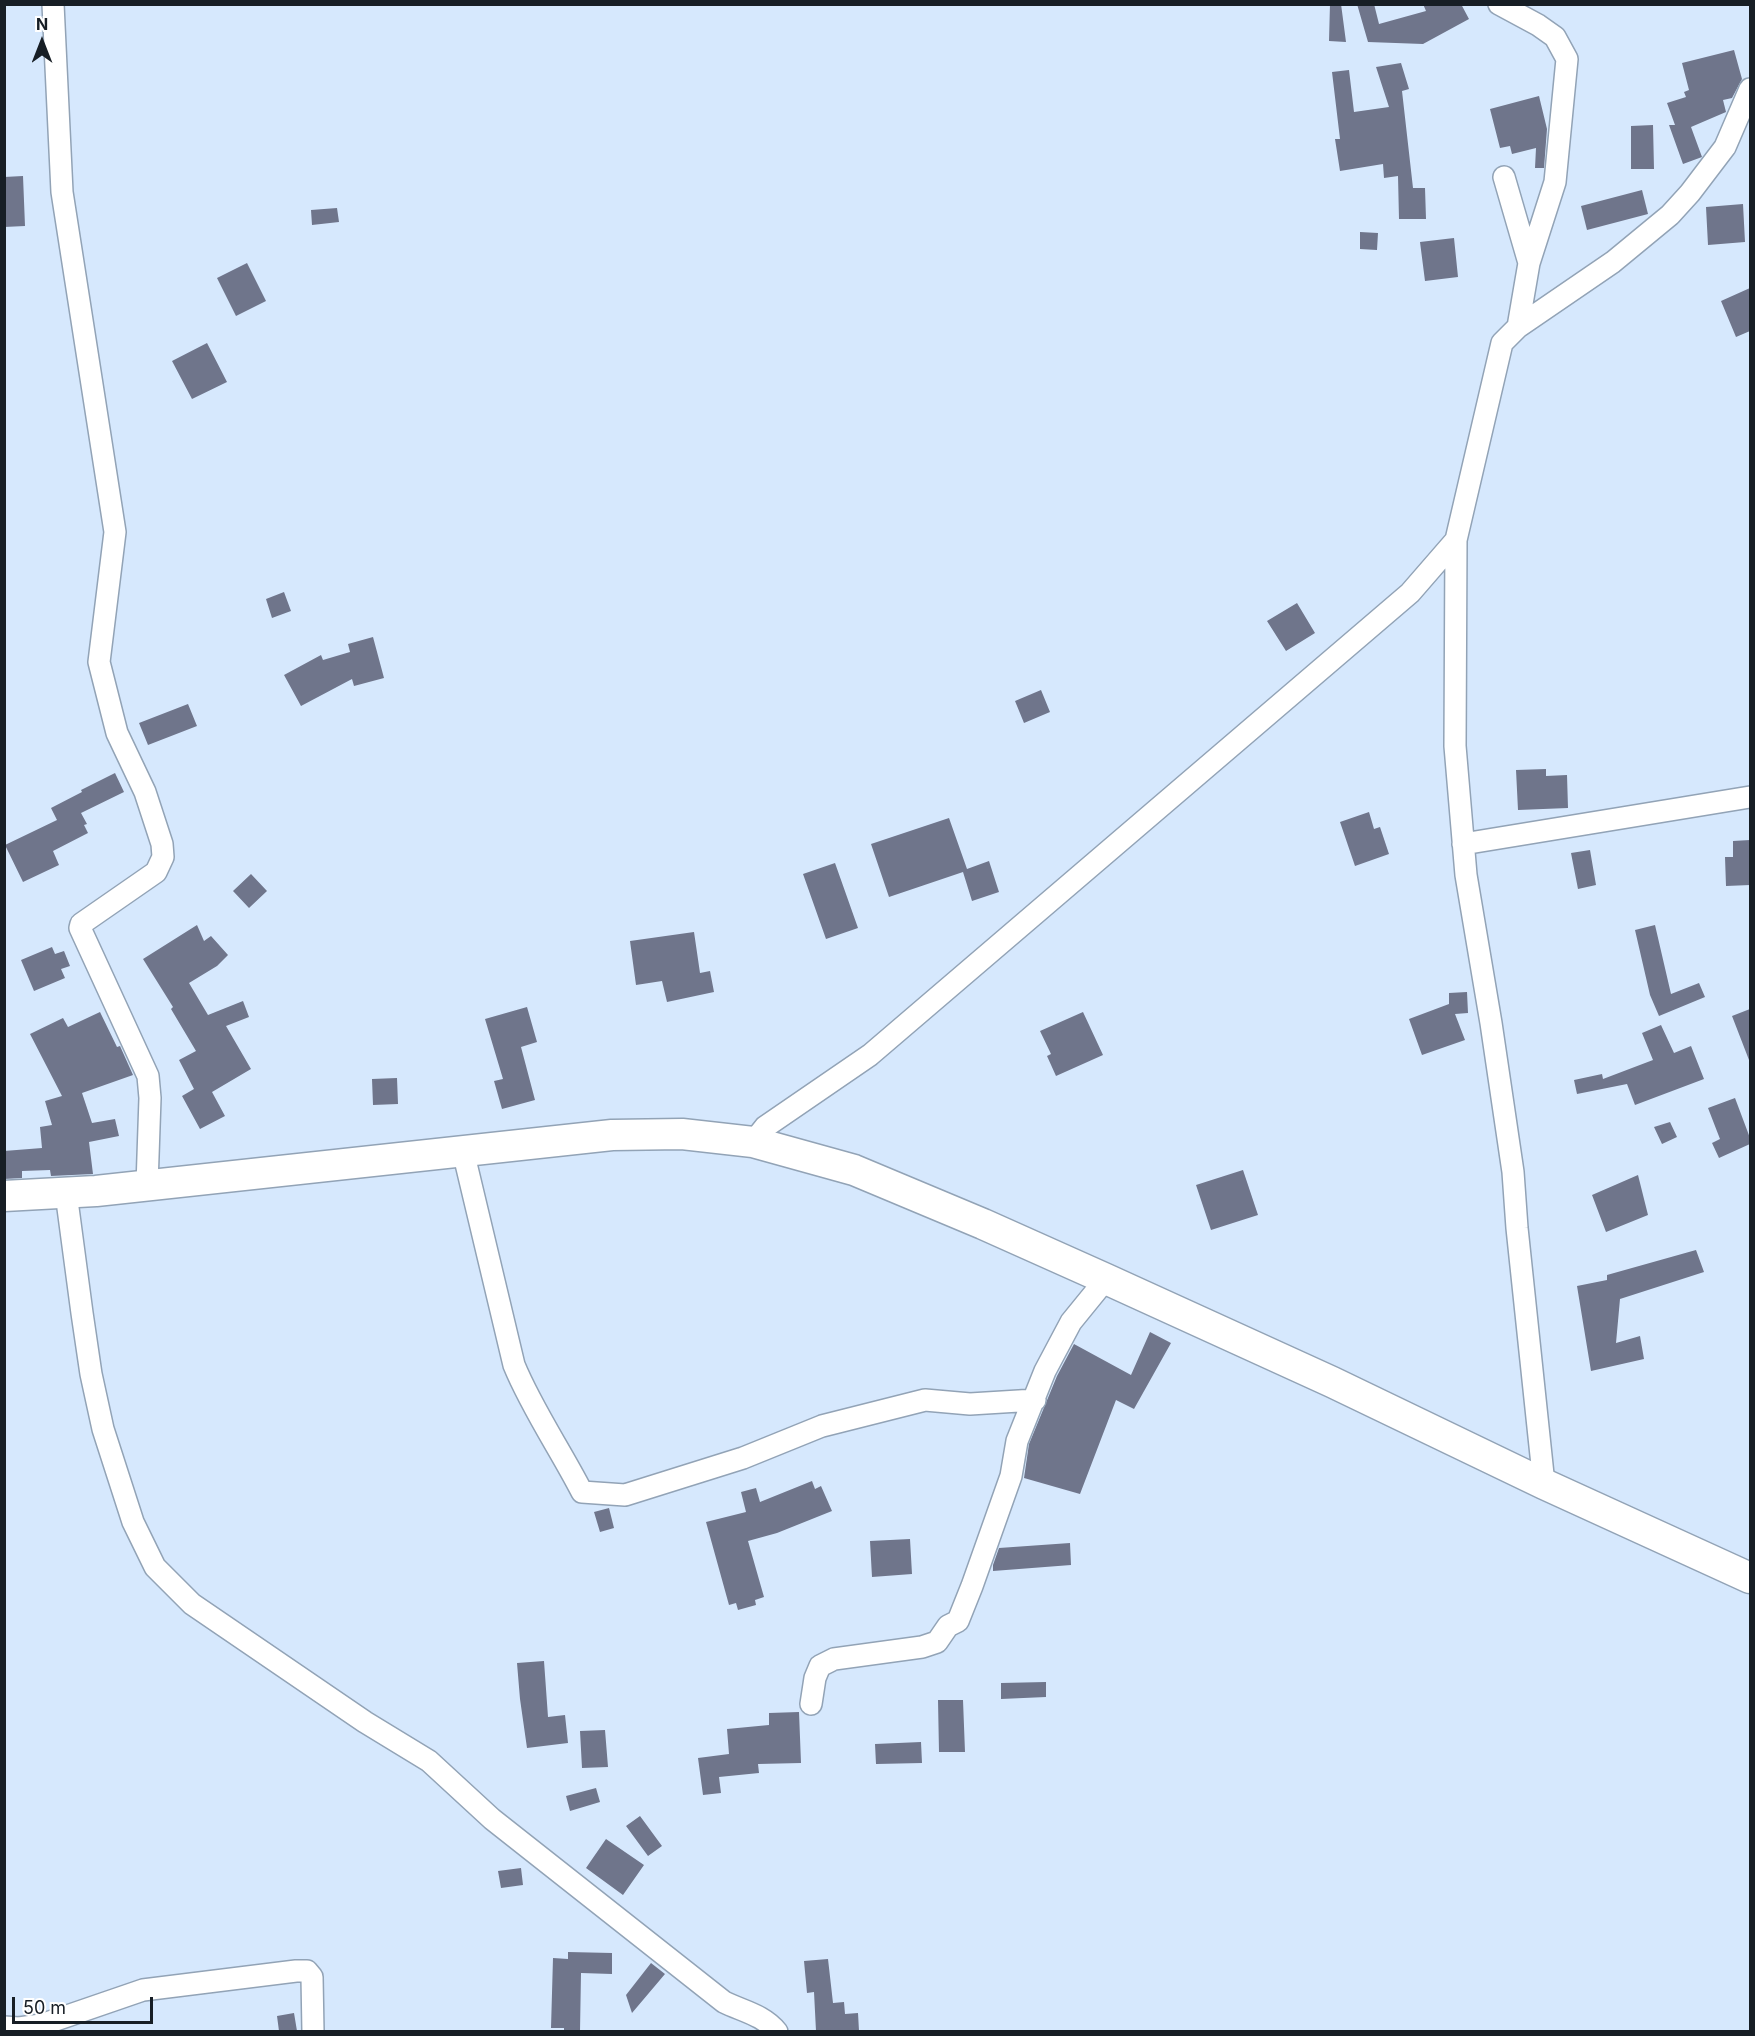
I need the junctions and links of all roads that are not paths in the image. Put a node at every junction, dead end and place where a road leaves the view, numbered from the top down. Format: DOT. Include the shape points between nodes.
graph roads {
  1 [pos="53,4"];
  2 [pos="1499,4"];
  3 [pos="1750,89"];
  4 [pos="1504,177"];
  5 [pos="1529,263"];
  6 [pos="1518,327"];
  7 [pos="1456,540"];
  8 [pos="1750,797"];
  9 [pos="1463,844"];
  10 [pos="753,1142"];
  11 [pos="463,1151"];
  12 [pos="147,1185"];
  13 [pos="66,1193"];
  14 [pos="4,1196"];
  15 [pos="1106,1279"];
  16 [pos="1035,1400"];
  17 [pos="1544,1484"];
  18 [pos="1750,1578"];
  19 [pos="811,1704"];
  20 [pos="4,2026"];
  21 [pos="313,2031"];
  22 [pos="777,2031"];
  1 -- 12 [label="street" via="62,192 115,532 99,662 117,733 145,792 163,857 156,872 80,928 148,1076"];
  2 -- 5 [label="street" via="1555,37 1567,59 1555,182"];
  3 -- 6 [label="street" via="1725,147 1670,215 1613,262"];
  4 -- 5 [label="street"];
  5 -- 6 [label="street"];
  6 -- 7 [label="street" via="1502,342"];
  7 -- 9 [label="street" via="1455,746"];
  7 -- 10 [label="street" via="1410,593 1374,624 870,1055 765,1127"];
  8 -- 9 [label="street"];
  9 -- 17 [label="street" via="1513,1172"];
  10 -- 11 [label="street" via="682,1134 612,1135"];
  10 -- 15 [label="street" via="854,1170"];
  11 -- 12 [label="street"];
  11 -- 16 [label="street" via="514,1365 582,1492 625,1495 743,1458 822,1426 925,1400 970,1404"];
  12 -- 13 [label="street"];
  13 -- 14 [label="street"];
  13 -- 22 [label="street" via="81,1313 103,1429 133,1522 155,1567 192,1604 429,1761 492,1819 723,2002 759,2017"];
  15 -- 16 [label="street" via="1071,1322 1045,1371"];
  15 -- 17 [label="street"];
  16 -- 19 [label="street" via="1017,1440 1011,1476 958,1621 948,1626 937,1642 922,1647 834,1659 820,1666"];
  17 -- 18 [label="street"];
  20 -- 21 [label="street" via="41,2025 143,1990 307,1971 312,1977"];
}
